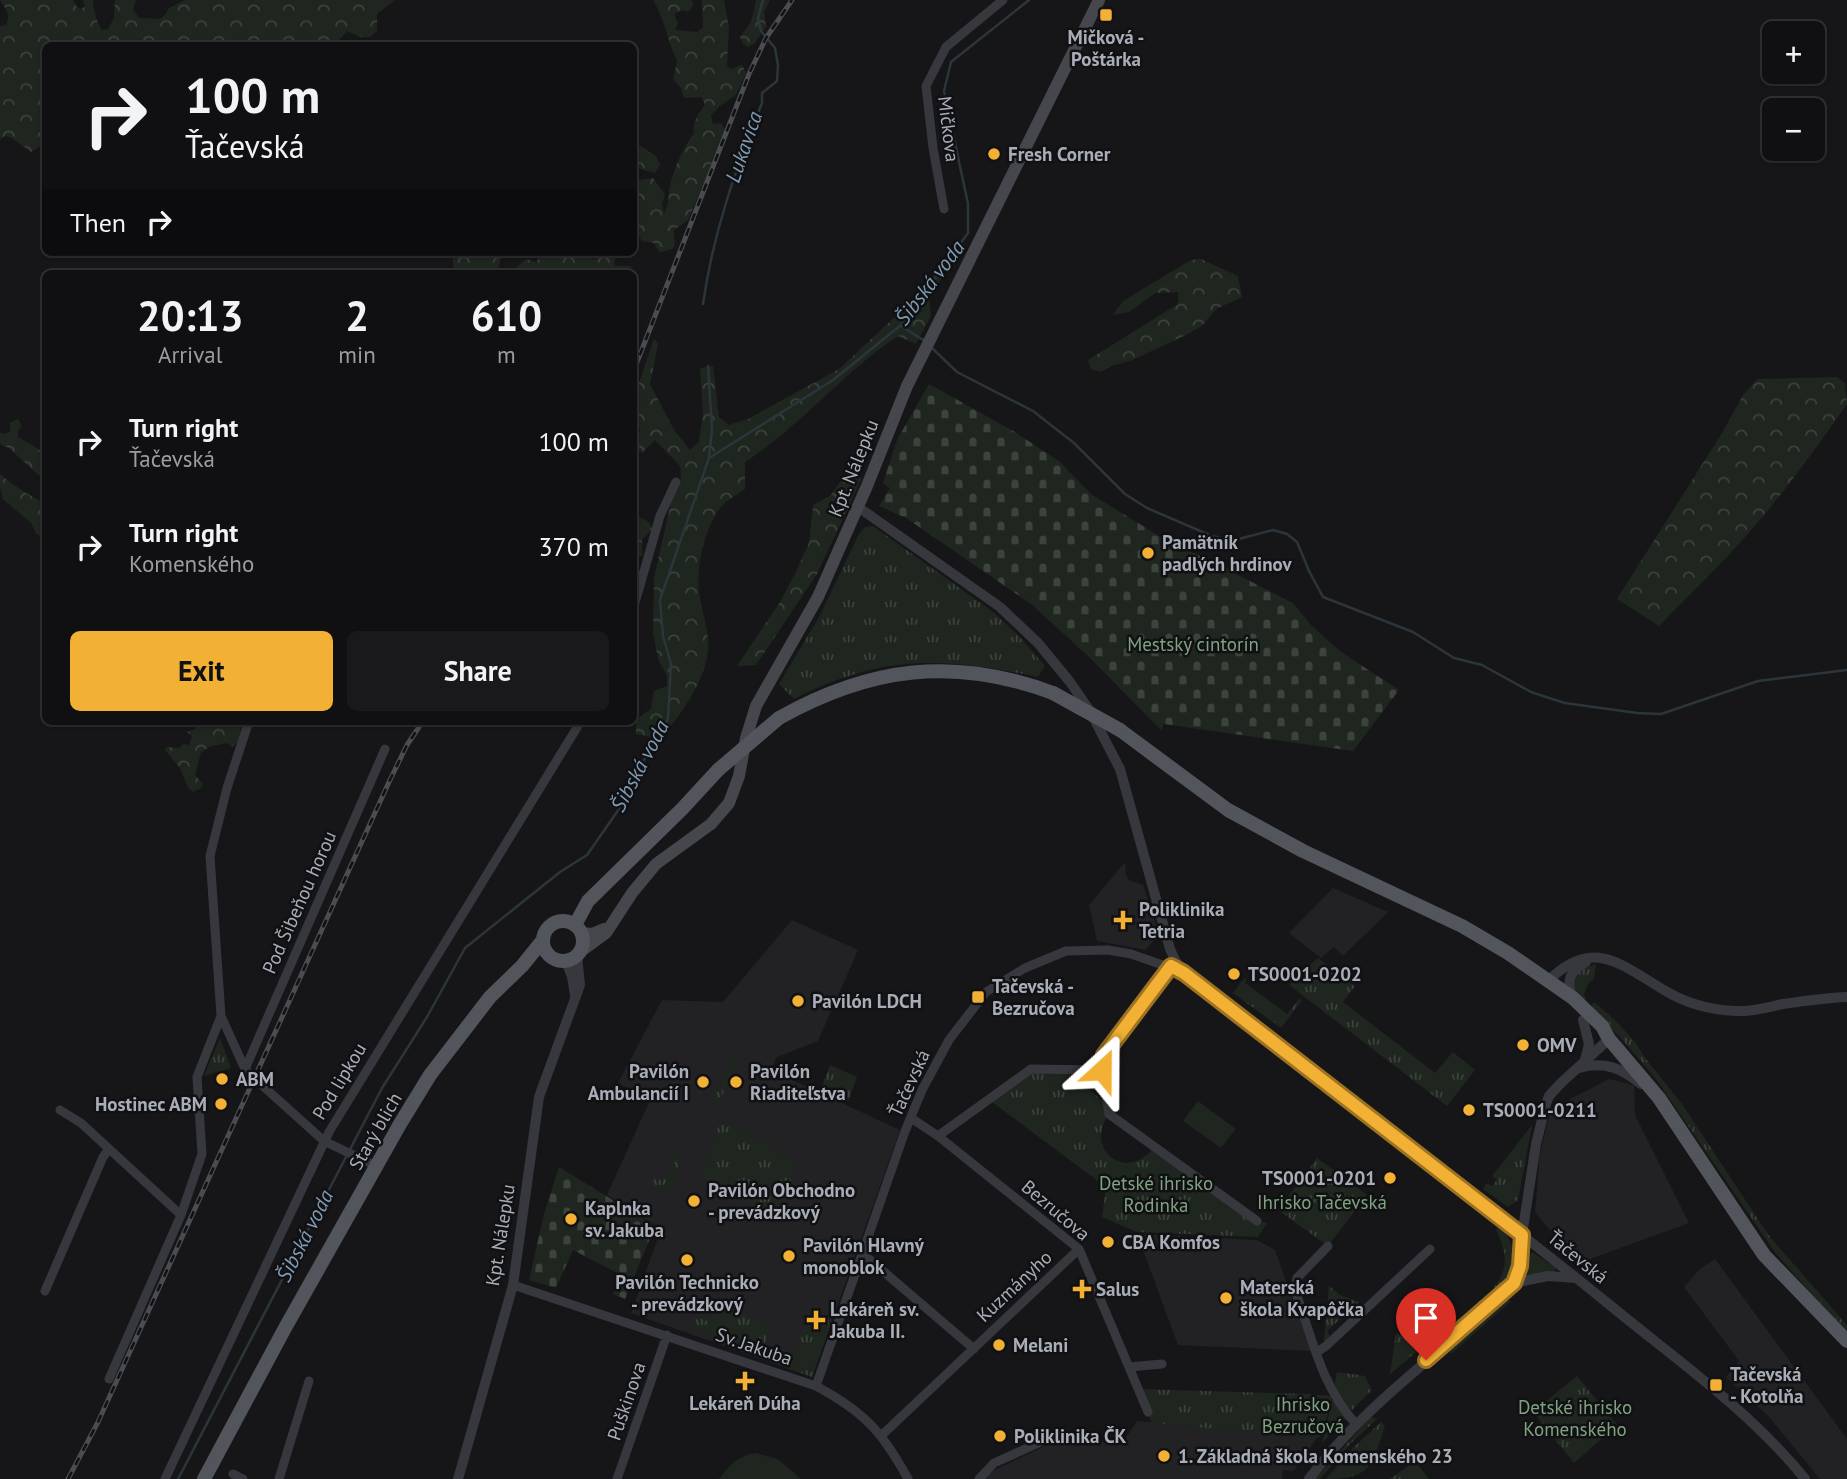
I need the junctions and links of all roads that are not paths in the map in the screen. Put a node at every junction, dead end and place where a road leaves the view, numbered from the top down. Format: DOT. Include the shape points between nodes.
graph roads {
  1 [pos="1003,0"];
  2 [pos="1099,0"];
  3 [pos="944,209"];
  4 [pos="676,482"];
  5 [pos="858,507"];
  6 [pos="637,596"];
  7 [pos="248,725"];
  8 [pos="580,725"];
  9 [pos="386,748"];
  10 [pos="612,923"];
  11 [pos="573,927"];
  12 [pos="543,940"];
  13 [pos="574,956"];
  14 [pos="551,957"];
  15 [pos="1595,957"];
  16 [pos="522,966"];
  17 [pos="1171,966"];
  18 [pos="1184,973"];
  19 [pos="1547,982"];
  20 [pos="1847,997"];
  21 [pos="1573,998"];
  22 [pos="221,1016"];
  23 [pos="1583,1020"];
  24 [pos="1609,1039"];
  25 [pos="1580,1066"];
  26 [pos="245,1069"];
  27 [pos="1102,1070"];
  28 [pos="1659,1098"];
  29 [pos="60,1110"];
  30 [pos="911,1118"];
  31 [pos="938,1136"];
  32 [pos="324,1141"];
  33 [pos="109,1149"];
  34 [pos="376,1166"];
  35 [pos="181,1215"];
  36 [pos="1257,1221"];
  37 [pos="1522,1235"];
  38 [pos="1328,1246"];
  39 [pos="1079,1249"];
  40 [pos="1430,1249"];
  41 [pos="863,1254"];
  42 [pos="1577,1278"];
  43 [pos="1514,1283"];
  44 [pos="513,1285"];
  45 [pos="45,1291"];
  46 [pos="667,1335"];
  47 [pos="1847,1341"];
  48 [pos="974,1349"];
  49 [pos="1317,1352"];
  50 [pos="1162,1364"];
  51 [pos="1129,1367"];
  52 [pos="109,1379"];
  53 [pos="309,1381"];
  54 [pos="816,1386"];
  55 [pos="1148,1412"];
  56 [pos="1356,1424"];
  57 [pos="1063,1432"];
  58 [pos="882,1435"];
  59 [pos="233,1474"];
  60 [pos="165,1479"];
  61 [pos="204,1479"];
  62 [pos="243,1479"];
  63 [pos="279,1479"];
  64 [pos="458,1479"];
  65 [pos="617,1479"];
  66 [pos="908,1479"];
  67 [pos="979,1479"];
  68 [pos="1309,1479"];
  69 [pos="1805,1479"];
  1 -- 3 [label="street, Mičkova" via="946,47 926,86"];
  2 -- 5 [label="main road, Kpt. Nálepku" via="907,386"];
  4 -- 6 [label="street" via="660,516"];
  5 -- 10 [label="main road, Kpt. Nálepku" via="818,597 750,723 729,803 711,824 656,864"];
  5 -- 18 [label="street, Ťačevská" via="1000,607 1038,643 1083,702 1120,769 1170,948"];
  7 -- 22 [label="street" via="210,856"];
  8 -- 32 [label="street, Pod lipkou"];
  9 -- 26 [label="street, Pod Šibeňou horou"];
  10 -- 11 [label="main road" via="592,934"];
  10 -- 13 [label="main road, Kpt. Nálepku" via="597,941"];
  11 -- 12 [label="main road" via="551,925"];
  11 -- 13 [label="main road" via="583,940"];
  11 -- 19 [label="main road, bridge" via="588,901 718,770 779,718 858,682 932,671 967,671 1002,676 1053,693 1120,730 1238,816 1462,926"];
  12 -- 14 [label="main road"];
  12 -- 16 [label="main road, Starý blich"];
  13 -- 14 [label="main road"];
  13 -- 44 [label="street, Kpt. Nálepku" via="576,998 539,1097"];
  14 -- 16 [label="main road, Starý blich"];
  15 -- 19 [label="street" via="1571,962"];
  15 -- 20 [label="street" via="1620,963 1684,1000 1718,1009 1756,1010"];
  15 -- 21 [label="street" via="1571,973 1568,988"];
  16 -- 34 [label="main road, Starý blich" via="490,996 455,1040"];
  17 -- 18 [label="street, Ťačevská"];
  17 -- 27 [label="street" via="1104,1055"];
  17 -- 30 [label="street, Ťačevská" via="1108,950 1066,951 1024,968 986,992 968,1015 946,1046"];
  18 -- 37 [label="street, Ťačevská"];
  19 -- 21 [label="main road"];
  19 -- 23 [label="main road"];
  21 -- 24 [label="main road"];
  22 -- 26 [label="street"];
  22 -- 35 [label="street" via="197,1077 202,1154"];
  23 -- 24 [label="main road"];
  23 -- 25 [label="street" via="1589,1044"];
  24 -- 25 [label="street"];
  24 -- 28 [label="main road"];
  25 -- 28 [label="street" via="1618,1068"];
  25 -- 37 [label="street" via="1549,1096 1542,1116"];
  26 -- 32 [label="street"];
  27 -- 31 [label="street" via="1031,1069"];
  27 -- 36 [label="street" via="1109,1114"];
  28 -- 47 [label="main road" via="1764,1255"];
  29 -- 33 [label="street"];
  30 -- 31 [label="street, Bezručova"];
  30 -- 41 [label="street, Ťačevská"];
  31 -- 39 [label="street, Bezručova"];
  32 -- 34 [label="street"];
  32 -- 60 [label="street, Pod lipkou"];
  33 -- 35 [label="street"];
  33 -- 45 [label="street"];
  34 -- 61 [label="main road, Starý blich"];
  35 -- 52 [label="street"];
  37 -- 42 [label="street, Ťačevská"];
  37 -- 43 [label="street"];
  38 -- 49 [label="street" via="1297,1278 1295,1290"];
  39 -- 48 [label="street, Kuzmányho"];
  39 -- 51 [label="street, Bezručova"];
  40 -- 49 [label="street"];
  41 -- 48 [label="street, Kuzmányho"];
  41 -- 54 [label="street, Ťačevská"];
  42 -- 43 [label="street" via="1548,1276"];
  42 -- 69 [label="street, Ťačevská" via="1755,1427"];
  43 -- 56 [label="street"];
  44 -- 46 [label="street, Sv. Jakuba"];
  44 -- 64 [label="street, Kpt. Nálepku"];
  46 -- 54 [label="street, Sv. Jakuba"];
  46 -- 65 [label="street, Puškinova"];
  48 -- 58 [label="street, Kuzmányho"];
  49 -- 56 [label="street" via="1333,1391"];
  50 -- 51 [label="street"];
  51 -- 55 [label="street, Bezručova"];
  53 -- 63 [label="street"];
  54 -- 58 [label="street, Sv. Jakuba" via="845,1401"];
  56 -- 68 [label="street"];
  57 -- 67 [label="street" via="994,1463"];
  58 -- 66 [label="street, Sv. Jakuba"];
  59 -- 62 [label="street"];
}
